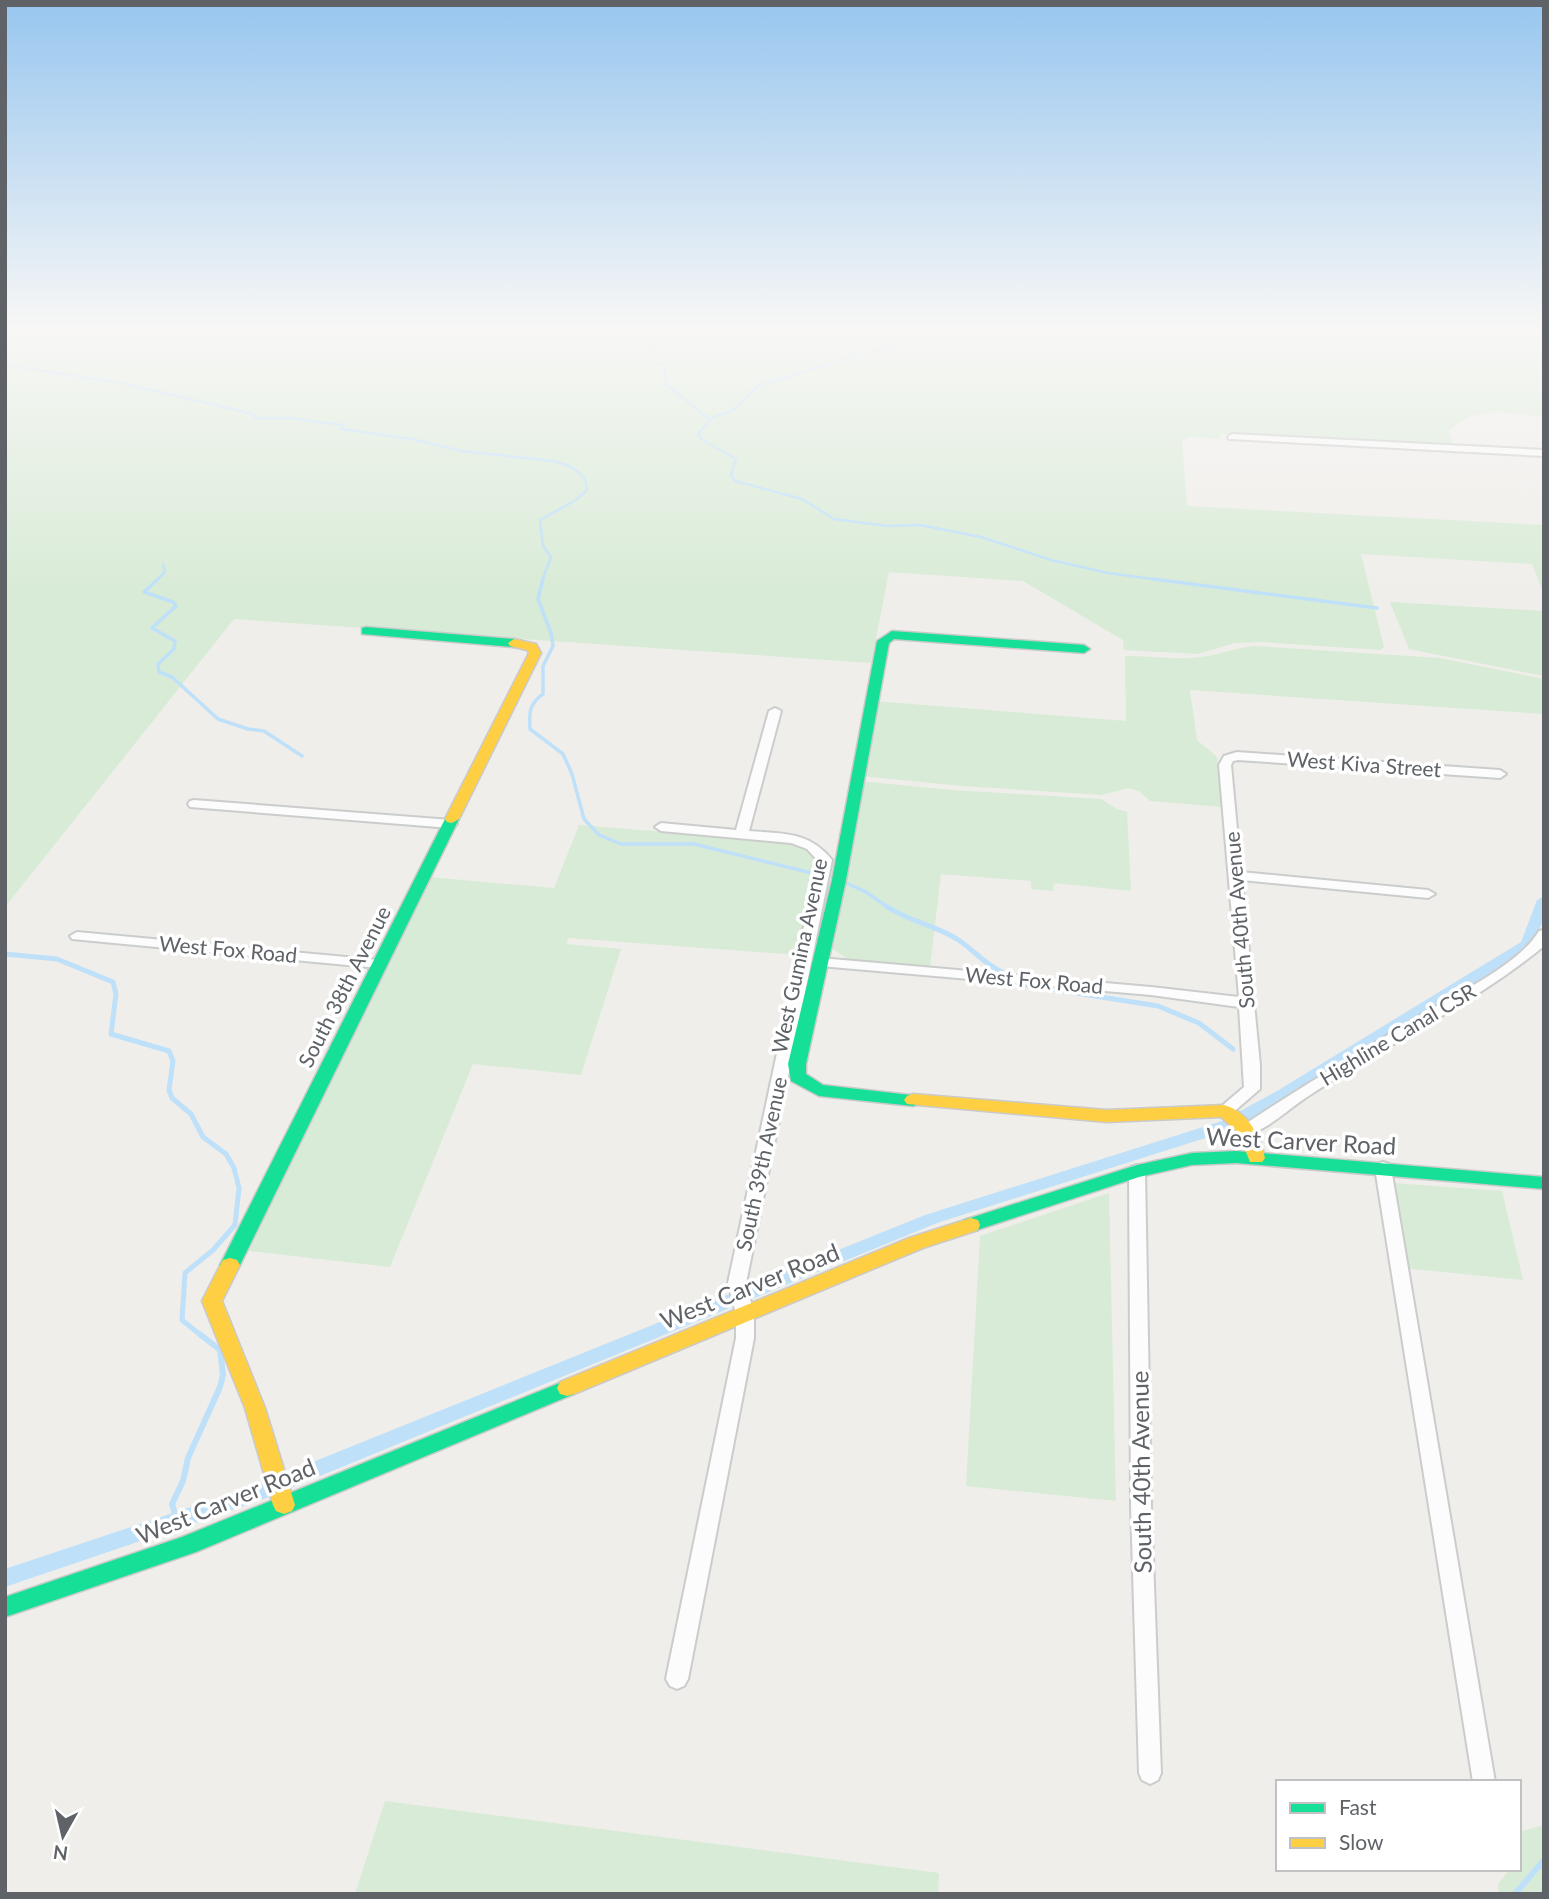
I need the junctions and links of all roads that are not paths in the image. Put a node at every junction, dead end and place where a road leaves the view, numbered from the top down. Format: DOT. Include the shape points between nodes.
graph roads {
  1 [pos="1232,437"];
  2 [pos="1544,453"];
  3 [pos="366,631"];
  4 [pos="1084,649"];
  5 [pos="775,711"];
  6 [pos="1228,759"];
  7 [pos="1500,774"];
  8 [pos="194,804"];
  9 [pos="451,824"];
  10 [pos="661,827"];
  11 [pos="742,832"];
  12 [pos="1237,876"];
  13 [pos="1427,894"];
  14 [pos="1544,934"];
  15 [pos="77,936"];
  16 [pos="820,961"];
  17 [pos="379,964"];
  18 [pos="1247,1003"];
  19 [pos="1229,1113"];
  20 [pos="1248,1130"];
  21 [pos="1256,1158"];
  22 [pos="1383,1168"];
  23 [pos="1137,1171"];
  24 [pos="1544,1183"];
  25 [pos="741,1302"];
  26 [pos="283,1501"];
  27 [pos="5,1607"];
  28 [pos="677,1679"];
  29 [pos="1150,1773"];
  30 [pos="1484,1780"];
  1 -- 2 [label="street"];
  3 -- 9 [label="street, South 38th Avenue" via="506,641 532,647 535,653"];
  4 -- 16 [label="street, West Gumina Avenue" via="886,637"];
  5 -- 11 [label="street"];
  6 -- 7 [label="street, West Kiva Street"];
  6 -- 12 [label="street, South 40th Avenue"];
  8 -- 9 [label="street"];
  9 -- 17 [label="street, South 38th Avenue"];
  10 -- 11 [label="street, South 39th Avenue"];
  11 -- 25 [label="street, South 39th Avenue" via="793,839 813,846 825,860"];
  12 -- 13 [label="street"];
  12 -- 18 [label="street, South 40th Avenue"];
  14 -- 20 [label="street, Highline Canal CSR" via="1506,970"];
  15 -- 17 [label="street, West Fox Road"];
  16 -- 18 [label="street, West Fox Road"];
  16 -- 19 [label="street, West Gumina Avenue" via="797,1064 797,1077 819,1090 1107,1116"];
  17 -- 26 [label="street, South 38th Avenue" via="212,1301 255,1408"];
  18 -- 19 [label="street, South 40th Avenue" via="1252,1089"];
  19 -- 20 [label="street"];
  20 -- 21 [label="street"];
  21 -- 22 [label="street, West Carver Road"];
  21 -- 23 [label="street, West Carver Road" via="1192,1159"];
  22 -- 24 [label="street, West Carver Road"];
  22 -- 30 [label="street"];
  23 -- 25 [label="street, West Carver Road"];
  23 -- 29 [label="street, South 40th Avenue"];
  25 -- 26 [label="street, West Carver Road"];
  25 -- 28 [label="street, South 39th Avenue" via="745,1338"];
  26 -- 27 [label="street, West Carver Road" via="188,1545"];
}
